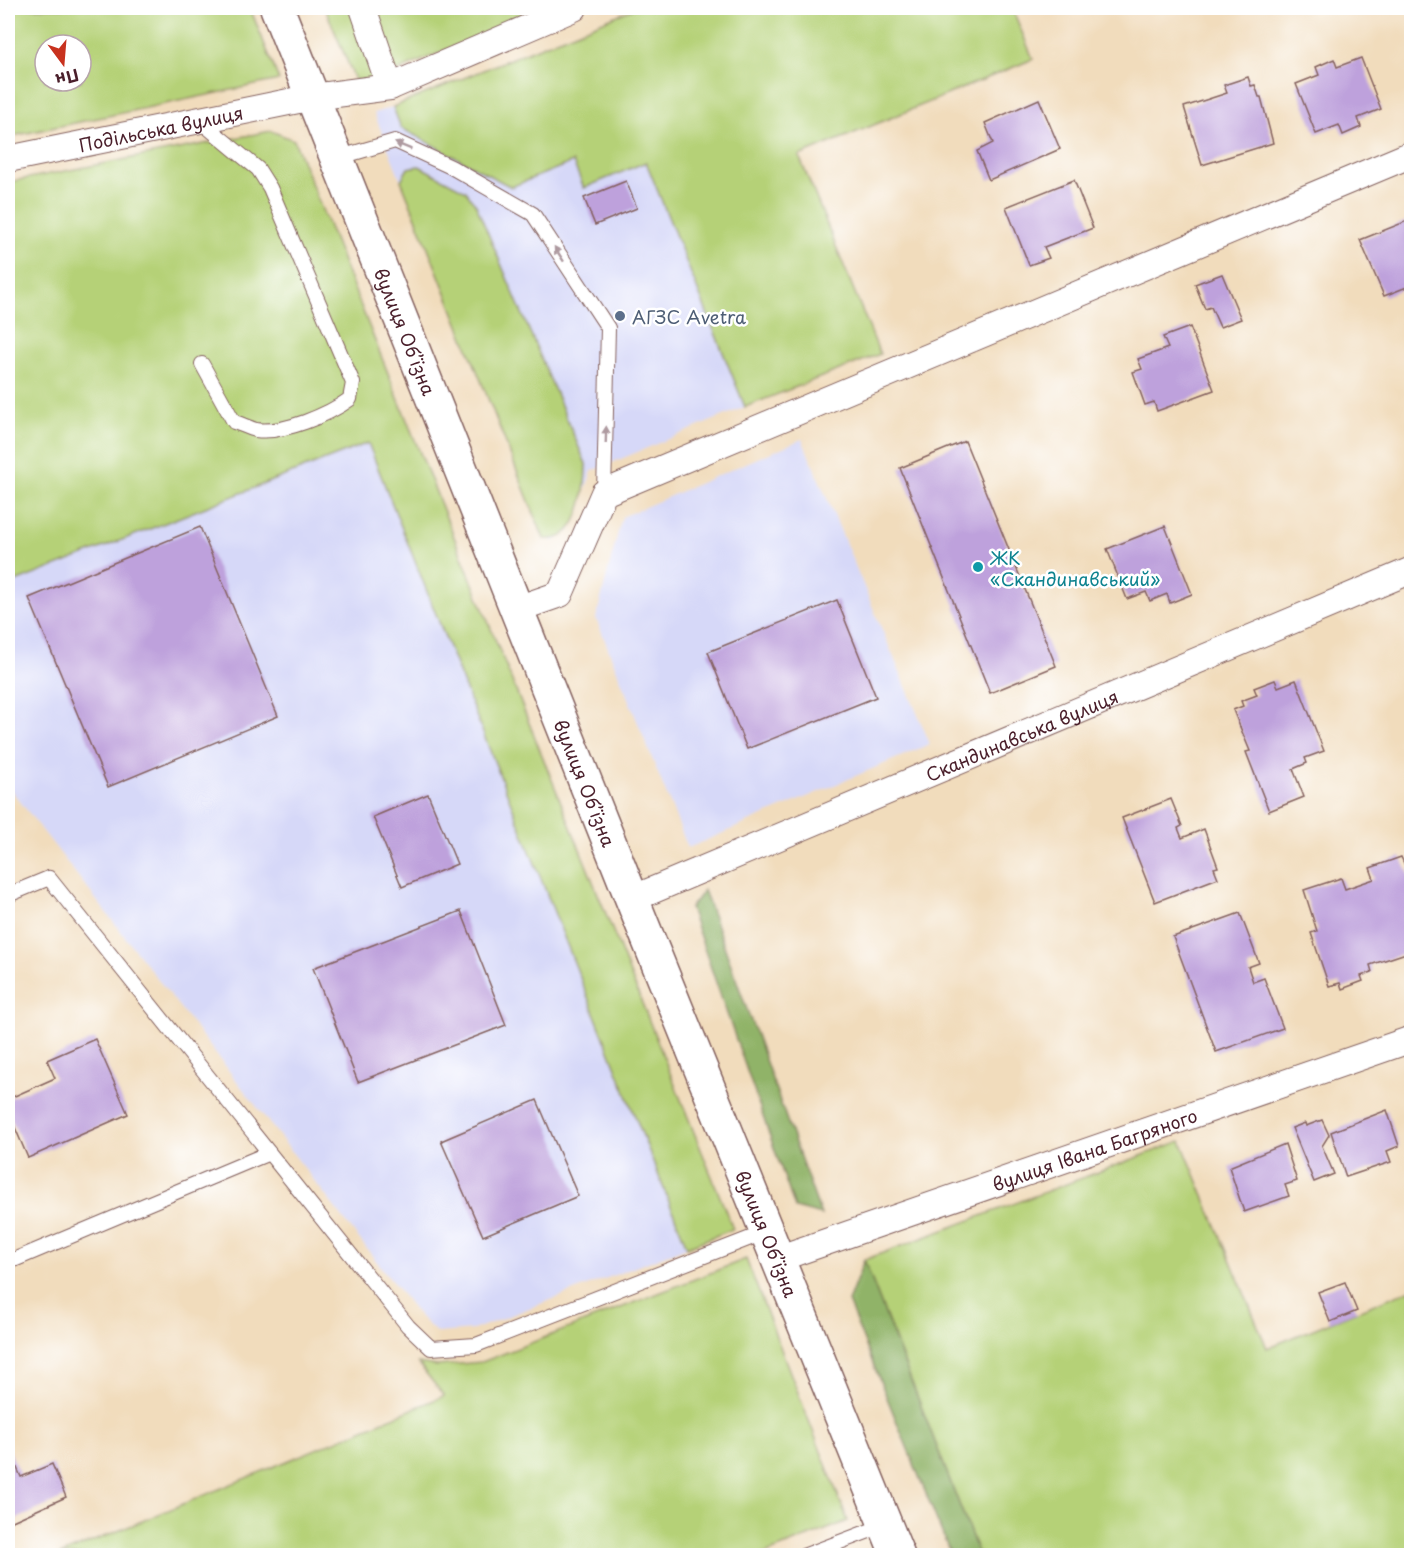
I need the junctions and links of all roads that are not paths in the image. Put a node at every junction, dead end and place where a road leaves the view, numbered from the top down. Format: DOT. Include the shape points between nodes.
graph roads {
  1 [pos="277,8"];
  2 [pos="363,8"];
  3 [pos="574,8"];
  4 [pos="390,87"];
  5 [pos="313,97"];
  6 [pos="199,120"];
  7 [pos="1412,154"];
  8 [pos="337,158"];
  9 [pos="8,159"];
  10 [pos="202,364"];
  11 [pos="604,493"];
  12 [pos="1412,570"];
  13 [pos="517,609"];
  14 [pos="8,895"];
  15 [pos="632,899"];
  16 [pos="1412,1040"];
  17 [pos="269,1153"];
  18 [pos="772,1246"];
  19 [pos="15,1259"];
  20 [pos="885,1525"];
  21 [pos="803,1556"];
  22 [pos="898,1556"];
  1 -- 5 [label="highway, вулиця Об’їзна"];
  2 -- 4 [label="street"];
  3 -- 4 [label="street, Подільська вулиця"];
  4 -- 5 [label="street, Подільська вулиця"];
  5 -- 6 [label="street, Подільська вулиця"];
  5 -- 8 [label="highway, вулиця Об’їзна"];
  6 -- 9 [label="street, Подільська вулиця"];
  6 -- 10 [label="lane" via="258,170 270,188 353,383 350,399 333,412 282,428 256,430 234,422"];
  7 -- 11 [label="street"];
  11 -- 8 [label="lane, one-way" via="608,328 533,214 452,166 395,141"];
  8 -- 13 [label="highway, вулиця Об’їзна"];
  11 -- 13 [label="street" via="560,594"];
  12 -- 15 [label="street, Скандинавська вулиця"];
  13 -- 15 [label="highway, вулиця Об’їзна"];
  14 -- 17 [label="lane" via="49,878"];
  15 -- 18 [label="highway, вулиця Об’їзна"];
  16 -- 18 [label="street, вулиця Івана Багряного"];
  17 -- 18 [label="lane" via="408,1326 431,1348 476,1345"];
  17 -- 19 [label="lane"];
  18 -- 20 [label="highway, вулиця Об’їзна"];
  20 -- 21 [label="lane"];
  20 -- 22 [label="highway, вулиця Об’їзна"];
}
